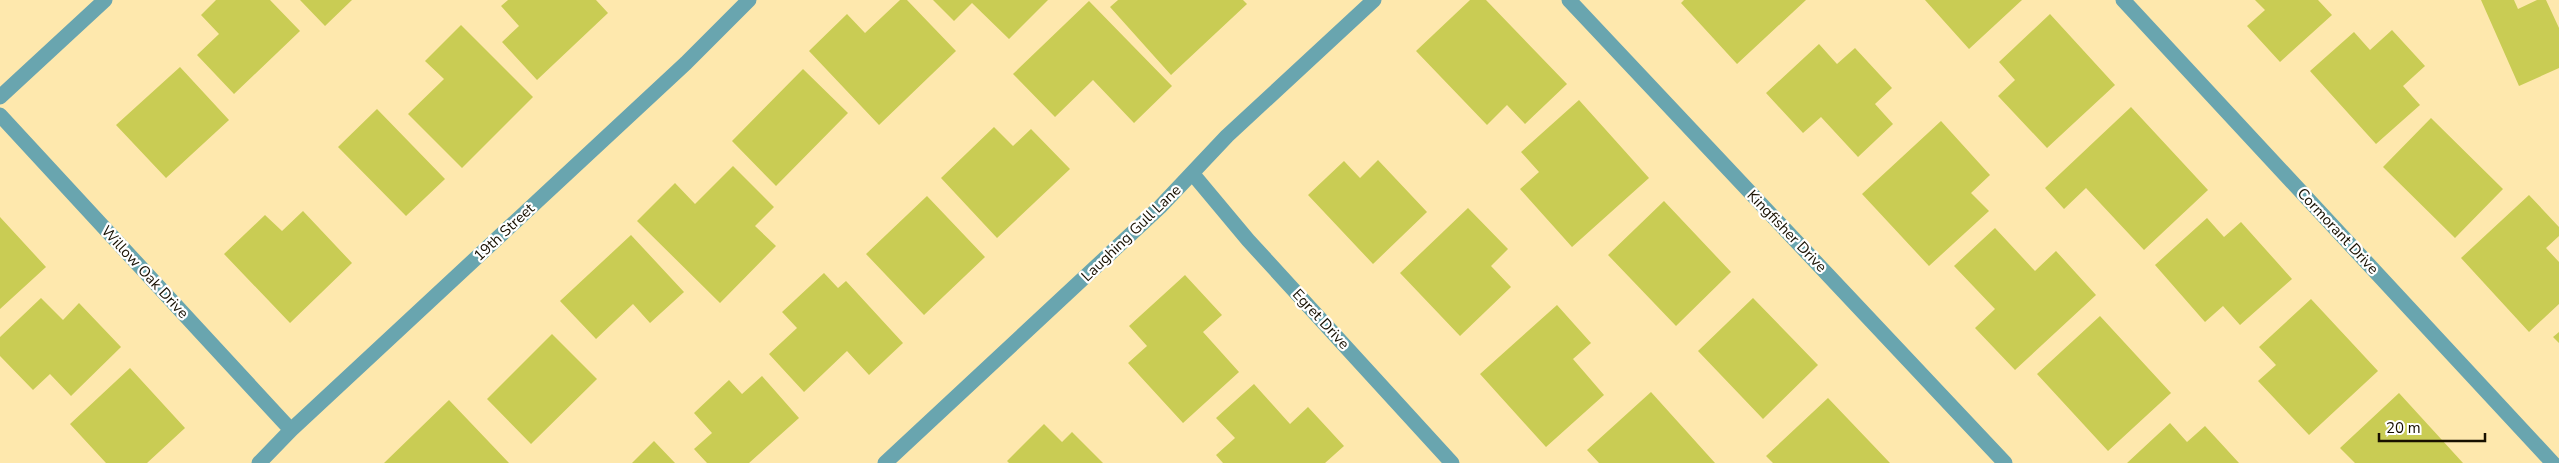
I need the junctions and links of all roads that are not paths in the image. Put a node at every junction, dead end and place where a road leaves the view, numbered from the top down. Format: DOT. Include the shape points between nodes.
graph roads {
  1 [pos="105,0"];
  2 [pos="749,0"];
  3 [pos="1374,0"];
  4 [pos="1569,0"];
  5 [pos="2123,0"];
  6 [pos="0,97"];
  7 [pos="0,115"];
  8 [pos="1192,173"];
  9 [pos="291,430"];
  10 [pos="259,463"];
  11 [pos="885,463"];
  12 [pos="1452,463"];
  13 [pos="2005,463"];
  14 [pos="2553,463"];
  1 -- 6 [label="street"];
  2 -- 9 [label="street, 19th Street" via="679,70"];
  3 -- 8 [label="street, Laughing Gull Lane" via="1227,136"];
  4 -- 13 [label="street, Kingfisher Drive"];
  5 -- 14 [label="street, Cormorant Drive"];
  7 -- 9 [label="street, Willow Oak Drive"];
  8 -- 11 [label="street, Laughing Gull Lane"];
  8 -- 12 [label="street, Egret Drive" via="1248,240"];
  9 -- 10 [label="street, 19th Street"];
}
